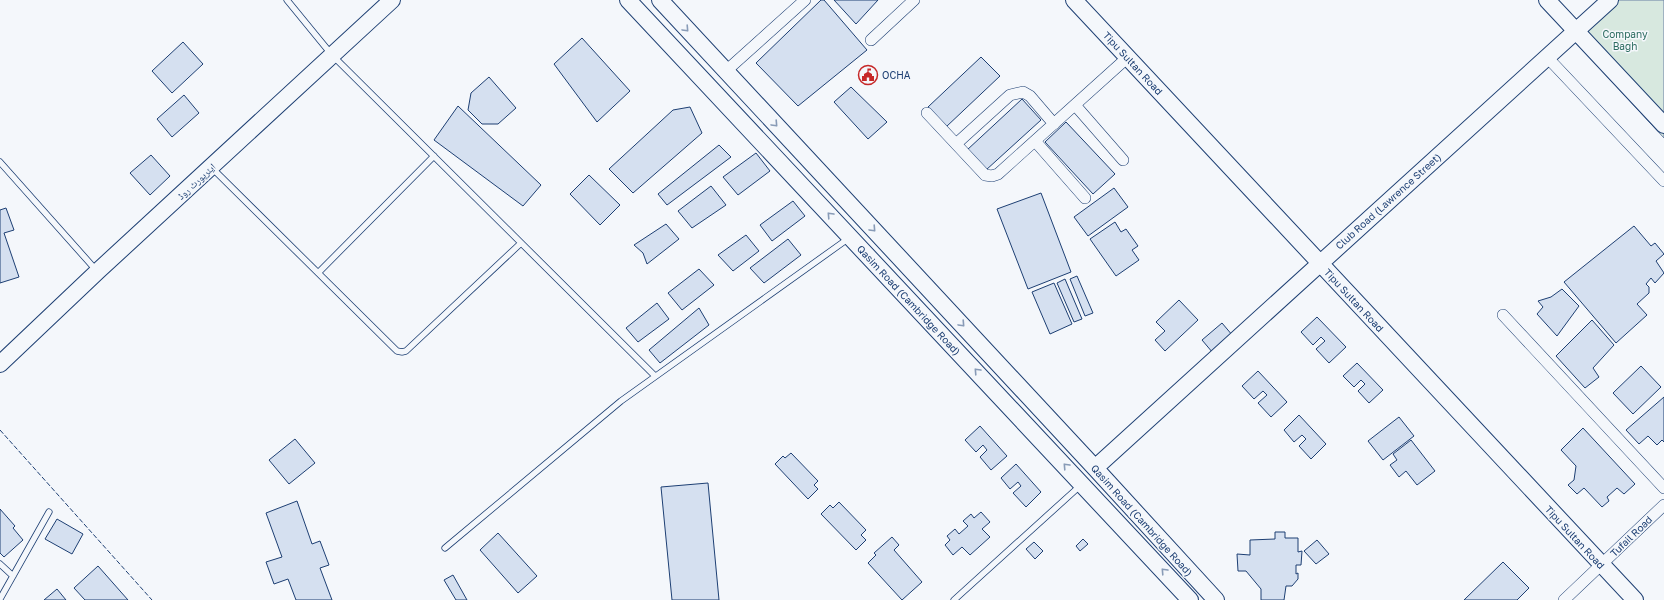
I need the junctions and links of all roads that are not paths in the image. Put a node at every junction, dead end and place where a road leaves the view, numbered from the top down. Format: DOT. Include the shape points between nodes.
graph roads {
  1 [pos="287,0"];
  2 [pos="392,0"];
  3 [pos="628,0"];
  4 [pos="660,0"];
  5 [pos="805,0"];
  6 [pos="914,0"];
  7 [pos="1074,0"];
  8 [pos="1547,0"];
  9 [pos="1610,0"];
  10 [pos="1576,30"];
  11 [pos="871,40"];
  12 [pos="332,56"];
  13 [pos="1128,57"];
  14 [pos="1547,57"];
  15 [pos="726,71"];
  16 [pos="1075,105"];
  17 [pos="927,113"];
  18 [pos="1054,124"];
  19 [pos="1664,125"];
  20 [pos="1035,141"];
  21 [pos="956,144"];
  22 [pos="434,156"];
  23 [pos="1124,160"];
  24 [pos="0,162"];
  25 [pos="211,167"];
  26 [pos="1664,181"];
  27 [pos="1085,198"];
  28 [pos="850,237"];
  29 [pos="521,243"];
  30 [pos="1320,263"];
  31 [pos="98,271"];
  32 [pos="319,272"];
  33 [pos="1503,315"];
  34 [pos="0,364"];
  35 [pos="655,376"];
  36 [pos="1095,468"];
  37 [pos="1082,484"];
  38 [pos="1664,488"];
  39 [pos="1664,505"];
  40 [pos="49,512"];
  41 [pos="445,548"];
  42 [pos="0,564"];
  43 [pos="1601,565"];
  44 [pos="13,576"];
  45 [pos="0,599"];
  46 [pos="954,600"];
  47 [pos="1190,600"];
  48 [pos="1216,600"];
  49 [pos="1564,600"];
  50 [pos="1635,600"];
  1 -- 12 [label="lane"];
  2 -- 12 [label="main road, ایئرپورٹ روڈ"];
  28 -- 3 [label="main road, Qasim Road (Cambridge Road), one-way"];
  4 -- 15 [label="main road, Qasim Road (Cambridge Road), one-way"];
  5 -- 15 [label="street"];
  6 -- 11 [label="street"];
  7 -- 13 [label="main road, Tipu Sultan Road"];
  8 -- 10 [label="main road"];
  9 -- 10 [label="main road, Club Road (Lawrence Street)"];
  10 -- 14 [label="main road, Club Road (Lawrence Street)"];
  10 -- 19 [label="main road"];
  12 -- 22 [label="lane"];
  12 -- 25 [label="main road, ایئرپورٹ روڈ"];
  13 -- 16 [label="street"];
  13 -- 30 [label="main road, Tipu Sultan Road"];
  14 -- 26 [label="street"];
  14 -- 30 [label="main road, Club Road (Lawrence Street)"];
  15 -- 36 [label="main road, Qasim Road (Cambridge Road), one-way"];
  16 -- 18 [label="street"];
  16 -- 23 [label="street"];
  17 -- 21 [label="street"];
  18 -- 20 [label="street"];
  18 -- 21 [label="street" via="1030,96 1023,92 1010,95"];
  20 -- 21 [label="street" via="998,174 992,176 985,175"];
  20 -- 27 [label="street"];
  22 -- 29 [label="lane"];
  22 -- 32 [label="lane"];
  24 -- 31 [label="lane"];
  25 -- 31 [label="main road, ایئرپورٹ روڈ"];
  25 -- 32 [label="lane"];
  28 -- 35 [label="lane"];
  37 -- 28 [label="main road, Qasim Road (Cambridge Road), one-way"];
  29 -- 32 [label="lane" via="402,352 397,351"];
  29 -- 35 [label="lane"];
  30 -- 36 [label="main road, Club Road (Lawrence Street)"];
  30 -- 43 [label="main road, Tipu Sultan Road"];
  31 -- 34 [label="main road, ایئرپورٹ روڈ"];
  33 -- 38 [label="street"];
  35 -- 41 [label="lane" via="621,401"];
  36 -- 48 [label="main road, Qasim Road (Cambridge Road)"];
  37 -- 46 [label="lane"];
  47 -- 37 [label="main road, Qasim Road (Cambridge Road), one-way"];
  39 -- 43 [label="street, Tufail Road"];
  40 -- 44 [label="lane"];
  42 -- 44 [label="lane"];
  43 -- 49 [label="street, Tufail Road"];
  43 -- 50 [label="main road, Tipu Sultan Road"];
  44 -- 45 [label="lane"];
}
